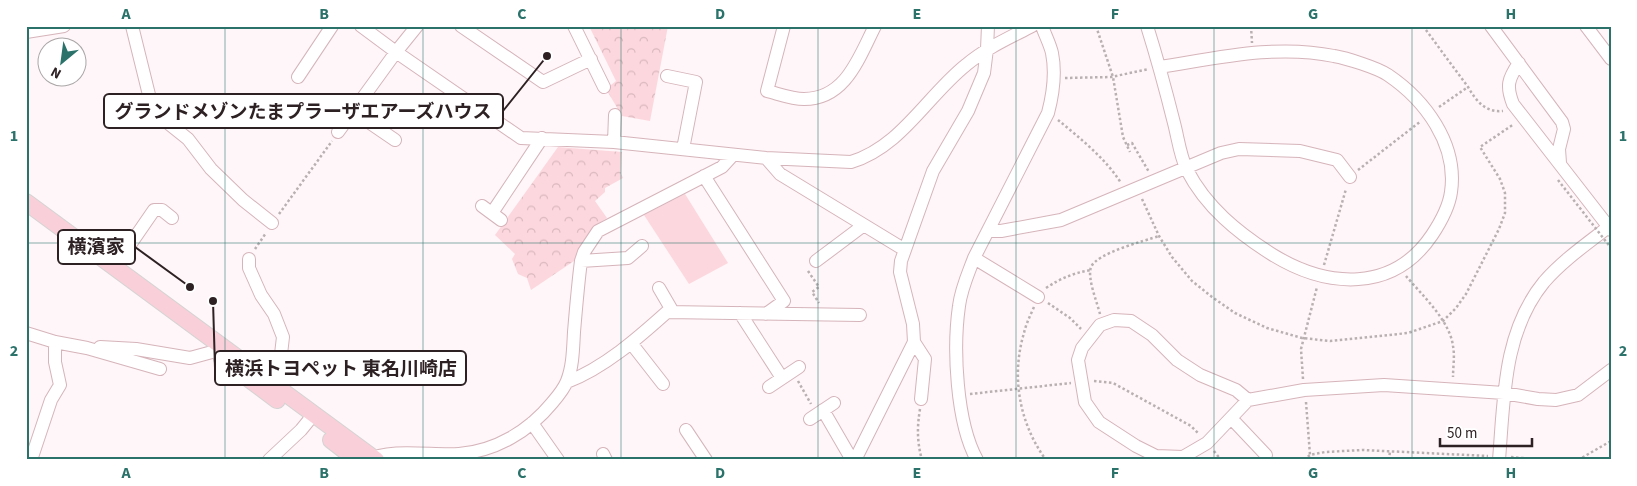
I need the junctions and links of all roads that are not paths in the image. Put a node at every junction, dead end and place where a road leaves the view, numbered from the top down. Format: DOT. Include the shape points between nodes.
graph roads {
  1 [pos="64,26"];
  2 [pos="132,26"];
  3 [pos="332,26"];
  4 [pos="361,26"];
  5 [pos="417,26"];
  6 [pos="462,26"];
  7 [pos="574,26"];
  8 [pos="784,26"];
  9 [pos="875,26"];
  10 [pos="988,26"];
  11 [pos="1032,26"];
  12 [pos="1042,26"];
  13 [pos="1147,26"];
  14 [pos="1491,26"];
  15 [pos="1586,26"];
  16 [pos="40,28"];
  17 [pos="26,32"];
  18 [pos="988,49"];
  19 [pos="396,52"];
  20 [pos="591,59"];
  21 [pos="1611,59"];
  22 [pos="1519,63"];
  23 [pos="1160,68"];
  24 [pos="667,76"];
  25 [pos="298,77"];
  26 [pos="604,87"];
  27 [pos="354,112"];
  28 [pos="615,114"];
  29 [pos="338,132"];
  30 [pos="542,138"];
  31 [pos="395,140"];
  32 [pos="614,142"];
  33 [pos="683,150"];
  34 [pos="733,155"];
  35 [pos="766,158"];
  36 [pos="1560,163"];
  37 [pos="1186,169"];
  38 [pos="704,176"];
  39 [pos="1350,177"];
  40 [pos="26,202"];
  41 [pos="492,213"];
  42 [pos="26,216"];
  43 [pos="172,218"];
  44 [pos="272,223"];
  45 [pos="864,226"];
  46 [pos="1610,227"];
  47 [pos="988,232"];
  48 [pos="642,246"];
  49 [pos="904,250"];
  50 [pos="974,258"];
  51 [pos="249,259"];
  52 [pos="581,261"];
  53 [pos="816,261"];
  54 [pos="114,268"];
  55 [pos="659,288"];
  56 [pos="1038,297"];
  57 [pos="673,312"];
  58 [pos="740,313"];
  59 [pos="766,314"];
  60 [pos="860,315"];
  61 [pos="26,333"];
  62 [pos="55,342"];
  63 [pos="914,342"];
  64 [pos="631,343"];
  65 [pos="87,348"];
  66 [pos="212,352"];
  67 [pos="160,369"];
  68 [pos="1611,370"];
  69 [pos="253,375"];
  70 [pos="567,382"];
  71 [pos="663,384"];
  72 [pos="769,387"];
  73 [pos="1504,393"];
  74 [pos="921,399"];
  75 [pos="1248,400"];
  76 [pos="834,403"];
  77 [pos="311,418"];
  78 [pos="1231,418"];
  79 [pos="532,423"];
  80 [pos="686,430"];
  81 [pos="1266,455"];
  82 [pos="1499,458"];
  83 [pos="369,459"];
  84 [pos="31,460"];
  85 [pos="269,460"];
  86 [pos="558,460"];
  87 [pos="706,460"];
  88 [pos="854,460"];
  89 [pos="977,460"];
  1 -- 16 [label="street"];
  2 -- 44 [label="street" via="153,111 188,139 211,169"];
  3 -- 25 [label="street"];
  4 -- 19 [label="street"];
  5 -- 19 [label="street"];
  6 -- 20 [label="street" via="543,82"];
  7 -- 20 [label="street"];
  8 -- 9 [label="street" via="767,91 806,99 836,89 849,76"];
  10 -- 18 [label="street"];
  11 -- 18 [label="street"];
  12 -- 47 [label="street" via="1052,52 1053,96 1048,113"];
  13 -- 23 [label="street"];
  14 -- 22 [label="street"];
  15 -- 21 [label="street"];
  16 -- 17 [label="street"];
  18 -- 35 [label="street" via="965,65 884,147 864,159 851,162"];
  18 -- 49 [label="street" via="984,73 968,111 933,171"];
  19 -- 27 [label="street"];
  19 -- 30 [label="street" via="521,138"];
  20 -- 26 [label="street"];
  22 -- 36 [label="street" via="1562,122"];
  22 -- 36 [label="street" via="1510,76 1508,92 1513,104"];
  23 -- 37 [label="street"];
  23 -- 37 [label="street" via="1254,52 1298,52 1335,56 1386,73 1409,91 1430,114 1442,136 1451,164 1451,193 1440,223 1423,248 1399,266 1373,278 1343,280 1320,276 1288,264 1236,231 1208,202"];
  24 -- 33 [label="street" via="696,82"];
  27 -- 29 [label="street"];
  27 -- 31 [label="street"];
  28 -- 32 [label="street"];
  30 -- 32 [label="street"];
  30 -- 41 [label="street"];
  32 -- 33 [label="street"];
  33 -- 34 [label="street"];
  34 -- 35 [label="street"];
  34 -- 38 [label="street" via="722,167"];
  35 -- 45 [label="street" via="780,174"];
  36 -- 46 [label="street"];
  37 -- 39 [label="street" via="1221,153 1300,150 1337,160"];
  37 -- 47 [label="street" via="1061,220"];
  38 -- 52 [label="street" via="598,231"];
  38 -- 59 [label="street" via="784,301"];
  40 -- 54 [label="main road"];
  42 -- 66 [label="main road"];
  43 -- 54 [label="street" via="162,210 154,210"];
  45 -- 49 [label="street"];
  45 -- 53 [label="street"];
  46 -- 73 [label="street" via="1564,261 1527,309 1514,340"];
  47 -- 50 [label="street"];
  48 -- 52 [label="street" via="631,262"];
  49 -- 63 [label="street" via="900,272 914,324"];
  50 -- 56 [label="street"];
  50 -- 89 [label="street" via="959,304 956,339 965,430"];
  51 -- 69 [label="street" via="249,268 283,337 281,354"];
  52 -- 70 [label="street" via="572,364"];
  54 -- 69 [label="main road"];
  55 -- 57 [label="street"];
  57 -- 58 [label="street"];
  57 -- 64 [label="street" via="667,312"];
  58 -- 59 [label="street"];
  58 -- 72 [label="street" via="791,372"];
  59 -- 60 [label="street"];
  61 -- 62 [label="street"];
  62 -- 65 [label="street"];
  62 -- 84 [label="street" via="60,384 51,400"];
  63 -- 74 [label="street" via="925,359"];
  63 -- 88 [label="street"];
  64 -- 70 [label="street" via="580,378"];
  64 -- 71 [label="street"];
  65 -- 66 [label="street" via="136,349 190,358"];
  65 -- 67 [label="street"];
  66 -- 69 [label="main road"];
  68 -- 73 [label="street" via="1578,395 1556,400"];
  69 -- 77 [label="main road"];
  70 -- 79 [label="street" via="549,407"];
  73 -- 75 [label="street" via="1384,385 1304,390"];
  73 -- 82 [label="street"];
  75 -- 78 [label="street"];
  75 -- 78 [label="street" via="1236,390 1200,375 1177,360 1152,335 1131,321 1114,320 1100,325 1082,348 1078,360 1085,402 1099,422 1156,456 1183,457 1207,443"];
  76 -- 88 [label="street" via="817,414"];
  77 -- 83 [label="main road"];
  77 -- 85 [label="street"];
  78 -- 81 [label="street"];
  79 -- 83 [label="street" via="510,439 483,450"];
  79 -- 86 [label="street"];
  80 -- 87 [label="street"];
}
